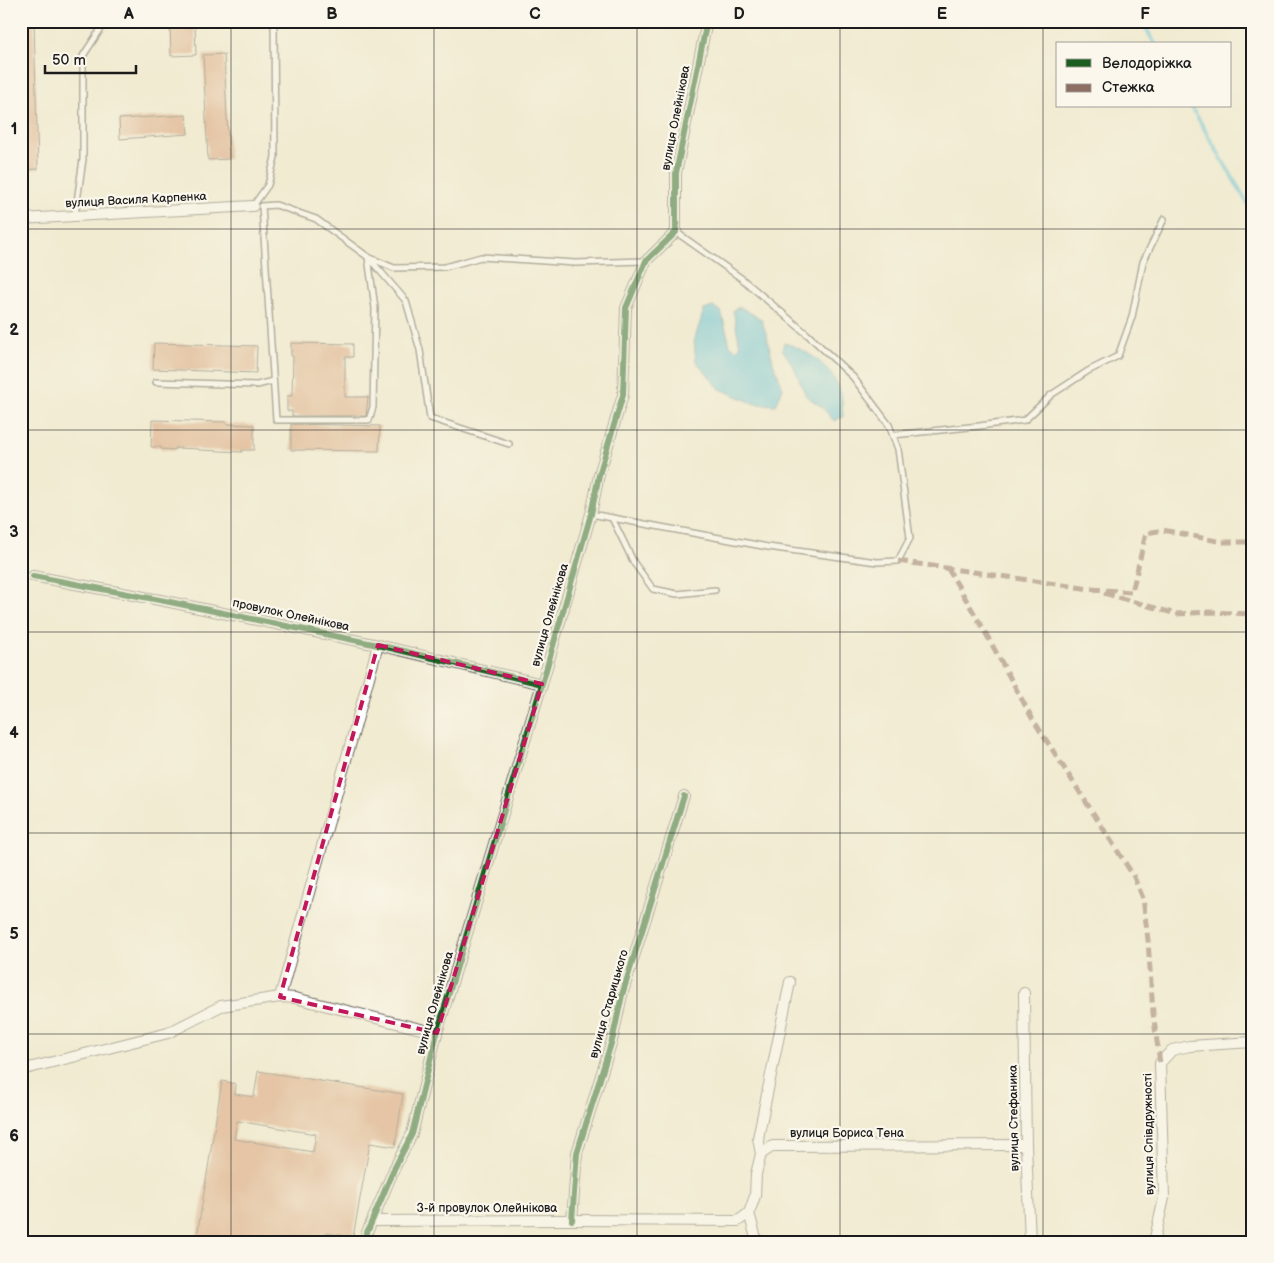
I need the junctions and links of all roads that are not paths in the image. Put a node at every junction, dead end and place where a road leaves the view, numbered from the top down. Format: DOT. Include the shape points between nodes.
graph roads {
  1 [pos="106,21"];
  2 [pos="274,21"];
  3 [pos="707,21"];
  4 [pos="257,206"];
  5 [pos="75,216"];
  6 [pos="21,219"];
  7 [pos="1164,219"];
  8 [pos="676,232"];
  9 [pos="368,257"];
  10 [pos="646,261"];
  11 [pos="273,381"];
  12 [pos="156,382"];
  13 [pos="893,435"];
  14 [pos="508,444"];
  15 [pos="591,514"];
  16 [pos="612,518"];
  17 [pos="33,576"];
  18 [pos="715,590"];
  19 [pos="378,645"];
  20 [pos="542,684"];
  21 [pos="684,796"];
  22 [pos="790,982"];
  23 [pos="1024,993"];
  24 [pos="280,997"];
  25 [pos="437,1033"];
  26 [pos="1253,1042"];
  27 [pos="21,1070"];
  28 [pos="1026,1145"];
  29 [pos="761,1154"];
  30 [pos="749,1213"];
  31 [pos="572,1220"];
  32 [pos="373,1222"];
  33 [pos="363,1242"];
  34 [pos="757,1242"];
  35 [pos="1030,1242"];
  36 [pos="1154,1242"];
  1 -- 5 [label="lane" via="83,56 83,159"];
  2 -- 4 [label="lane" via="276,157 268,185"];
  3 -- 8 [label="street, вулиця Олейнікова" via="676,173"];
  4 -- 5 [label="street, вулиця Василя Карпенка"];
  4 -- 9 [label="lane" via="276,205 316,220"];
  4 -- 11 [label="lane"];
  5 -- 6 [label="street, вулиця Василя Карпенка"];
  7 -- 13 [label="lane" via="1143,262 1132,317 1118,356 1051,395 1025,420"];
  8 -- 10 [label="street, вулиця Олейнікова"];
  8 -- 13 [label="lane" via="741,278 853,377"];
  9 -- 10 [label="lane" via="394,268 445,267 481,257 575,263"];
  9 -- 11 [label="lane" via="375,308 373,407 369,420 276,420"];
  9 -- 14 [label="lane" via="406,301 420,350 430,418"];
  10 -- 15 [label="street, вулиця Олейнікова" via="626,308 623,395"];
  11 -- 12 [label="lane" via="257,385"];
  13 -- 16 [label="lane" via="898,449 910,538 898,561 876,562 768,547"];
  15 -- 16 [label="lane"];
  15 -- 20 [label="street, вулиця Олейнікова"];
  16 -- 18 [label="lane" via="634,563 653,589 677,594"];
  17 -- 19 [label="street, провулок Олейнікова"];
  19 -- 20 [label="street, провулок Олейнікова"];
  19 -- 24 [label="street"];
  20 -- 25 [label="street, вулиця Олейнікова"];
  21 -- 31 [label="street, вулиця Старицького" via="577,1153"];
  22 -- 29 [label="street" via="758,1138"];
  23 -- 28 [label="street, вулиця Стефаника"];
  24 -- 25 [label="street"];
  24 -- 27 [label="street" via="221,1006 168,1033"];
  25 -- 32 [label="street, вулиця Олейнікова" via="412,1134"];
  26 -- 36 [label="street, вулиця Співдружності" via="1172,1050 1160,1063 1164,1198"];
  28 -- 29 [label="street, вулиця Бориса Тена" via="773,1146"];
  28 -- 35 [label="street, вулиця Стефаника"];
  29 -- 30 [label="street"];
  30 -- 31 [label="street, 3-й провулок Олейнікова" via="738,1221"];
  30 -- 34 [label="street"];
  31 -- 32 [label="street, 3-й провулок Олейнікова"];
  32 -- 33 [label="street, вулиця Олейнікова"];
}
